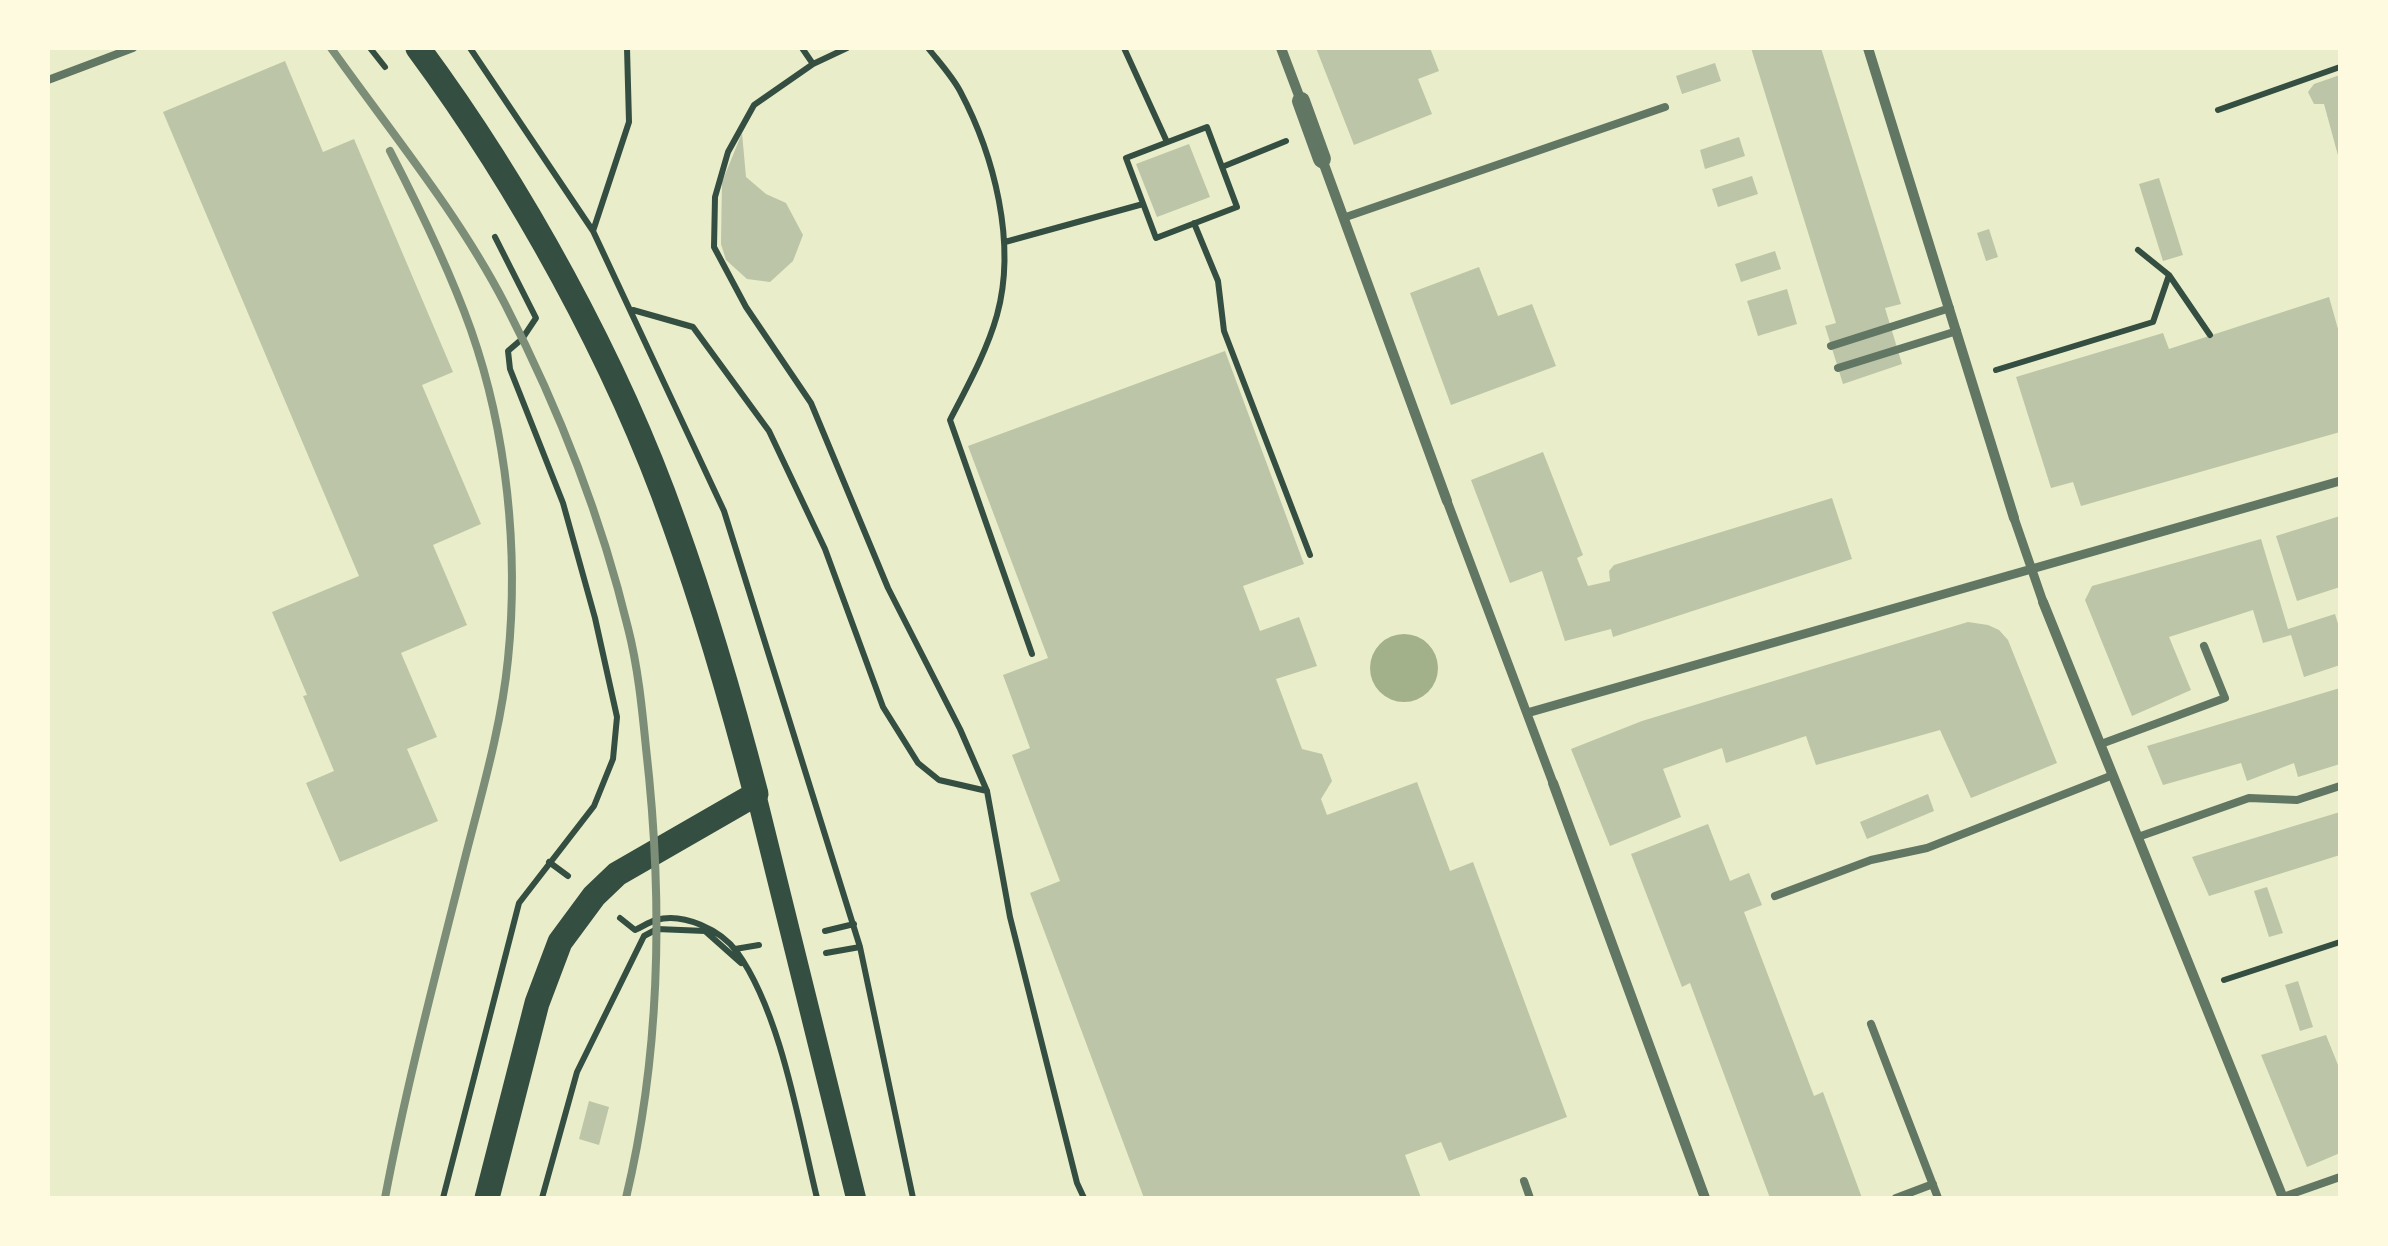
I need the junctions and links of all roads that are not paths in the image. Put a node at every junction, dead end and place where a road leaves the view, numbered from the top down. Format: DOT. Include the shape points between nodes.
graph roads {
  1 [pos="133,48"];
  2 [pos="418,48"];
  3 [pos="1281,48"];
  4 [pos="1868,48"];
  5 [pos="48,80"];
  6 [pos="1301,101"];
  7 [pos="1665,107"];
  8 [pos="1322,160"];
  9 [pos="1342,218"];
  10 [pos="1950,308"];
  11 [pos="1957,331"];
  12 [pos="1831,346"];
  13 [pos="1838,368"];
  14 [pos="2340,480"];
  15 [pos="1447,501"];
  16 [pos="2014,518"];
  17 [pos="2032,569"];
  18 [pos="2043,602"];
  19 [pos="2204,646"];
  20 [pos="1527,713"];
  21 [pos="2101,744"];
  22 [pos="2113,775"];
  23 [pos="1553,783"];
  24 [pos="2340,786"];
  25 [pos="756,794"];
  26 [pos="2138,838"];
  27 [pos="1776,896"];
  28 [pos="1871,1024"];
  29 [pos="2340,1177"];
  30 [pos="1524,1181"];
  31 [pos="1933,1184"];
  32 [pos="487,1198"];
  33 [pos="856,1198"];
  34 [pos="1530,1198"];
  35 [pos="1706,1198"];
  36 [pos="1896,1198"];
  37 [pos="1938,1198"];
  38 [pos="2283,1198"];
  1 -- 5 [label="lane"];
  2 -- 25 [label="main road" via="526,212 603,355 673,520"];
  3 -- 6 [label="street"];
  4 -- 10 [label="street"];
  6 -- 8 [label="street"];
  7 -- 9 [label="lane"];
  8 -- 9 [label="street"];
  9 -- 15 [label="street"];
  10 -- 11 [label="street"];
  10 -- 12 [label="lane"];
  11 -- 13 [label="lane"];
  11 -- 16 [label="street"];
  14 -- 17 [label="street"];
  15 -- 20 [label="street"];
  16 -- 17 [label="street"];
  17 -- 18 [label="street"];
  17 -- 20 [label="street"];
  18 -- 21 [label="street"];
  19 -- 21 [label="lane" via="2224,698"];
  20 -- 23 [label="street"];
  21 -- 22 [label="street"];
  22 -- 26 [label="street"];
  22 -- 27 [label="lane" via="1927,848 1871,860"];
  23 -- 35 [label="street"];
  24 -- 26 [label="lane" via="2296,800 2249,798"];
  25 -- 32 [label="main road" via="617,874 560,942"];
  25 -- 33 [label="main road"];
  26 -- 38 [label="street"];
  28 -- 31 [label="lane"];
  29 -- 38 [label="lane"];
  30 -- 34 [label="lane"];
  31 -- 36 [label="lane"];
  31 -- 37 [label="lane"];
}
